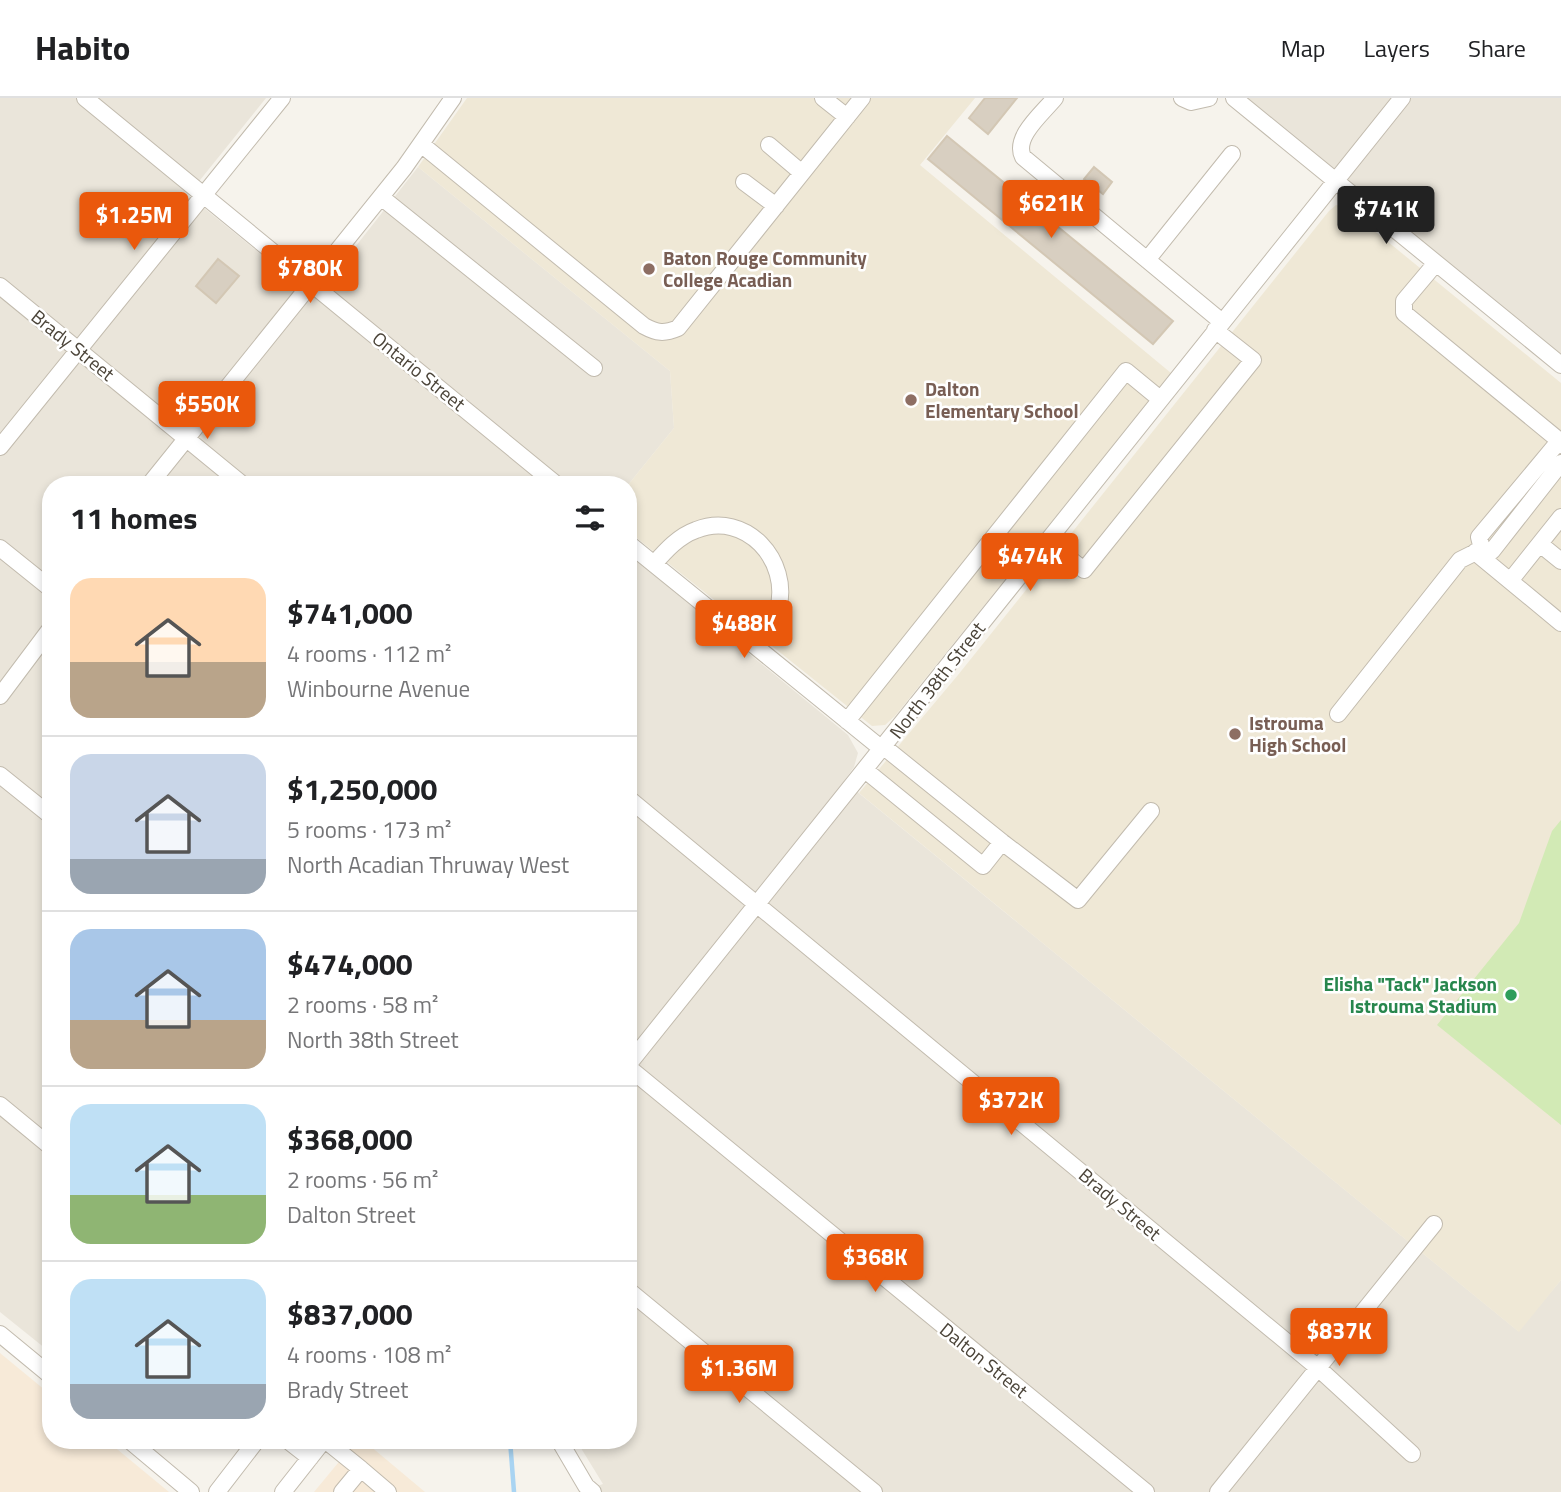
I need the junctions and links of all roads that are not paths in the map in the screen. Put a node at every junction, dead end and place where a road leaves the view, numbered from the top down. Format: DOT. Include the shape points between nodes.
graph roads {
  1 [pos="85,98"];
  2 [pos="282,98"];
  3 [pos="453,98"];
  4 [pos="823,98"];
  5 [pos="862,98"];
  6 [pos="1055,98"];
  7 [pos="1182,98"];
  8 [pos="1209,98"];
  9 [pos="1234,98"];
  10 [pos="1402,98"];
  11 [pos="847,117"];
  12 [pos="421,144"];
  13 [pos="769,145"];
  14 [pos="1232,154"];
  15 [pos="803,173"];
  16 [pos="1334,180"];
  17 [pos="744,182"];
  18 [pos="204,194"];
  19 [pos="381,197"];
  20 [pos="776,206"];
  21 [pos="1147,260"];
  22 [pos="1436,263"];
  23 [pos="312,283"];
  24 [pos="0,286"];
  25 [pos="1218,326"];
  26 [pos="78,350"];
  27 [pos="1561,365"];
  28 [pos="594,368"];
  29 [pos="1160,399"];
  30 [pos="186,438"];
  31 [pos="1561,443"];
  32 [pos="0,447"];
  33 [pos="1561,463"];
  34 [pos="156,476"];
  35 [pos="232,476"];
  36 [pos="547,476"];
  37 [pos="1561,517"];
  38 [pos="1047,541"];
  39 [pos="1540,544"];
  40 [pos="0,548"];
  41 [pos="637,550"];
  42 [pos="1478,551"];
  43 [pos="1561,561"];
  44 [pos="654,564"];
  45 [pos="1510,581"];
  46 [pos="42,582"];
  47 [pos="1561,623"];
  48 [pos="42,640"];
  49 [pos="754,645"];
  50 [pos="0,696"];
  51 [pos="1338,714"];
  52 [pos="847,720"];
  53 [pos="883,748"];
  54 [pos="865,770"];
  55 [pos="0,775"];
  56 [pos="637,805"];
  57 [pos="42,809"];
  58 [pos="1151,811"];
  59 [pos="1002,842"];
  60 [pos="757,903"];
  61 [pos="637,1055"];
  62 [pos="637,1073"];
  63 [pos="0,1105"];
  64 [pos="42,1140"];
  65 [pos="1434,1224"];
  66 [pos="637,1297"];
  67 [pos="0,1335"];
  68 [pos="1317,1367"];
  69 [pos="42,1369"];
  70 [pos="139,1449"];
  71 [pos="250,1449"];
  72 [pos="298,1449"];
  73 [pos="318,1449"];
  74 [pos="336,1449"];
  75 [pos="564,1449"];
  76 [pos="1412,1454"];
  77 [pos="310,1458"];
  78 [pos="361,1469"];
  79 [pos="191,1492"];
  80 [pos="217,1492"];
  81 [pos="284,1492"];
  82 [pos="342,1492"];
  83 [pos="388,1492"];
  84 [pos="593,1492"];
  85 [pos="874,1492"];
  86 [pos="1146,1492"];
  87 [pos="1218,1492"];
  1 -- 18 [label="street, Ontario Street"];
  2 -- 18 [label="street"];
  3 -- 12 [label="street"];
  4 -- 11 [label="street"];
  5 -- 11 [label="street"];
  6 -- 21 [label="street" via="1019,150"];
  7 -- 8 [label="street" via="1191,102"];
  9 -- 16 [label="street"];
  10 -- 16 [label="street, North 38th Street"];
  11 -- 15 [label="street"];
  12 -- 19 [label="street"];
  12 -- 20 [label="street" via="657,332 678,328"];
  13 -- 15 [label="street"];
  14 -- 21 [label="street"];
  15 -- 20 [label="street"];
  16 -- 22 [label="street"];
  16 -- 25 [label="street, North 38th Street"];
  17 -- 20 [label="street"];
  18 -- 23 [label="street, Ontario Street"];
  18 -- 26 [label="street"];
  19 -- 23 [label="street"];
  19 -- 28 [label="street"];
  21 -- 25 [label="street"];
  22 -- 27 [label="street"];
  22 -- 31 [label="street" via="1404,301 1404,313"];
  23 -- 30 [label="street"];
  23 -- 36 [label="street, Ontario Street"];
  24 -- 26 [label="street, Brady Street"];
  25 -- 29 [label="street, North 38th Street"];
  25 -- 38 [label="street" via="1253,360 1084,569"];
  26 -- 30 [label="street, Brady Street"];
  26 -- 32 [label="street"];
  29 -- 38 [label="street, North 38th Street"];
  29 -- 52 [label="street" via="1126,371"];
  30 -- 34 [label="street"];
  30 -- 35 [label="street, Brady Street"];
  31 -- 42 [label="street" via="1479,537"];
  33 -- 42 [label="street" via="1492,551"];
  37 -- 39 [label="street"];
  38 -- 53 [label="street, North 38th Street"];
  39 -- 43 [label="street"];
  39 -- 45 [label="street"];
  40 -- 46 [label="street"];
  41 -- 44 [label="street"];
  42 -- 45 [label="street"];
  42 -- 51 [label="street" via="1460,560"];
  44 -- 49 [label="street"];
  44 -- 49 [label="street" via="678,540 712,526 732,527 764,545 781,587 778,610"];
  45 -- 47 [label="street"];
  48 -- 50 [label="street"];
  49 -- 52 [label="street"];
  52 -- 53 [label="street"];
  53 -- 54 [label="street, North 38th Street"];
  53 -- 59 [label="street"];
  54 -- 59 [label="street" via="983,866"];
  54 -- 60 [label="street, North 38th Street"];
  55 -- 57 [label="street"];
  56 -- 60 [label="street, Brady Street"];
  58 -- 59 [label="street" via="1078,900"];
  60 -- 61 [label="street, North 38th Street"];
  60 -- 68 [label="street, Brady Street"];
  62 -- 86 [label="street, Dalton Street"];
  63 -- 64 [label="street"];
  65 -- 68 [label="street"];
  66 -- 85 [label="street"];
  67 -- 69 [label="street"];
  68 -- 76 [label="street, Brady Street"];
  68 -- 87 [label="street"];
  70 -- 79 [label="street"];
  71 -- 80 [label="street"];
  72 -- 77 [label="street"];
  73 -- 77 [label="street"];
  74 -- 78 [label="street"];
  75 -- 84 [label="street"];
  77 -- 81 [label="street"];
  78 -- 82 [label="street"];
  78 -- 83 [label="street"];
}
